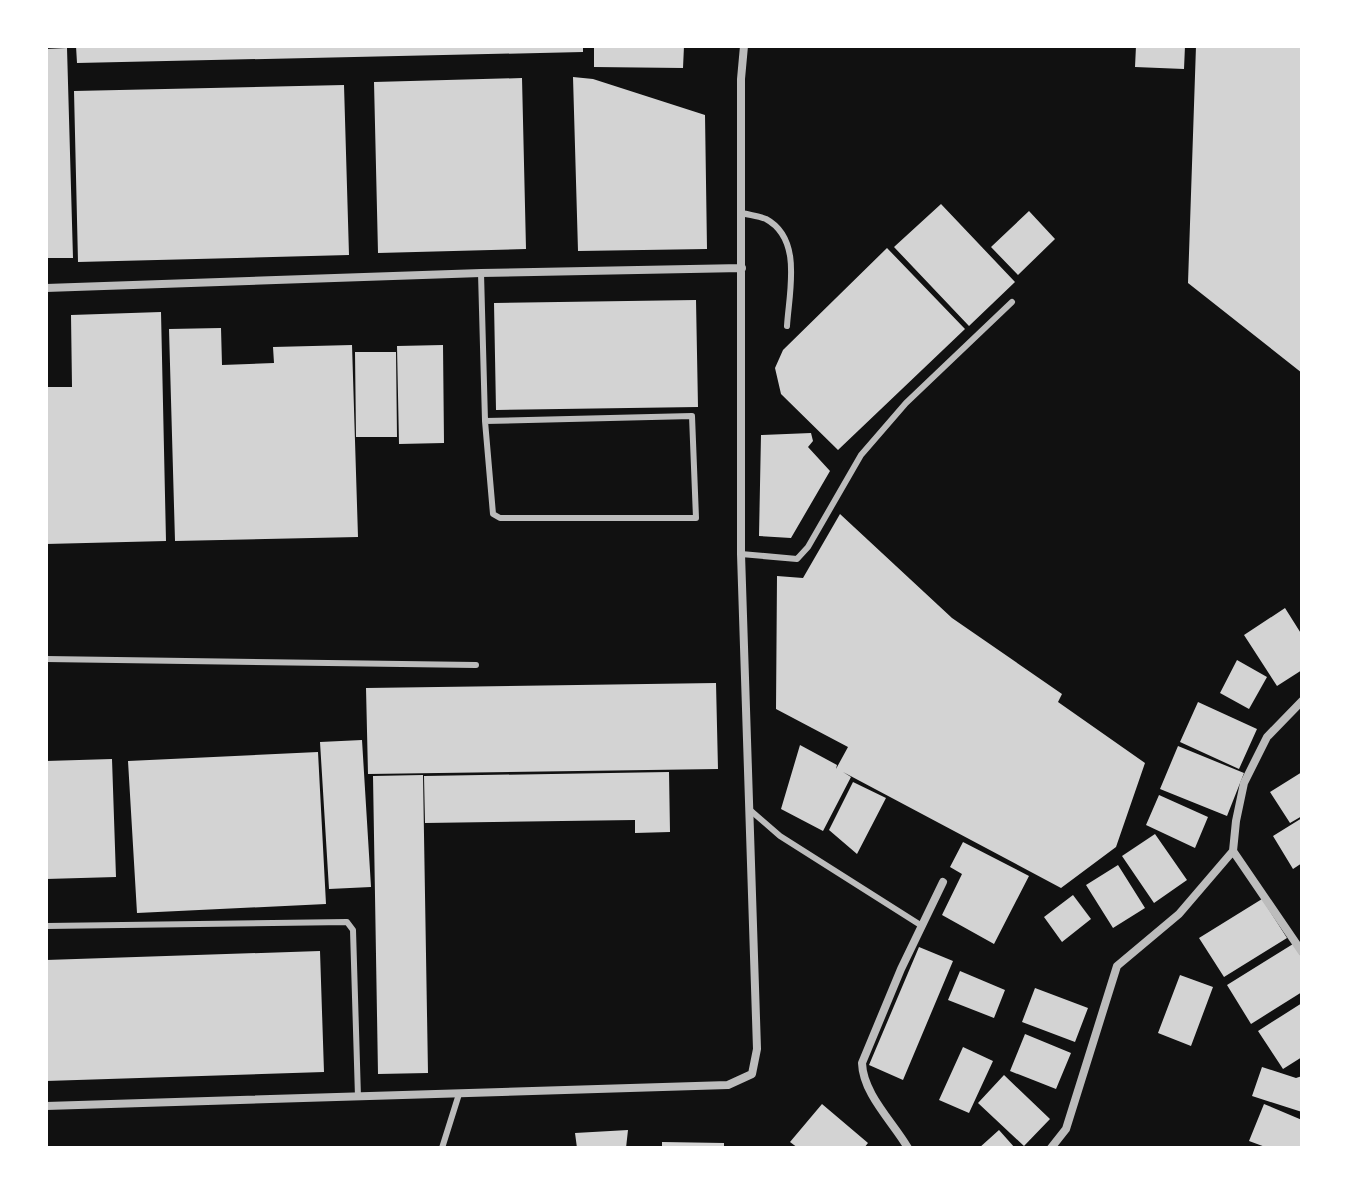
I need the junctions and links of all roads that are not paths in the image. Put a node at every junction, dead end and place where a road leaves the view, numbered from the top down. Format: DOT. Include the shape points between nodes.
graph roads {
  1 [pos="744,46"];
  2 [pos="742,213"];
  3 [pos="742,268"];
  4 [pos="481,273"];
  5 [pos="46,288"];
  6 [pos="1012,302"];
  7 [pos="787,326"];
  8 [pos="485,421"];
  9 [pos="741,554"];
  10 [pos="46,659"];
  11 [pos="476,665"];
  12 [pos="1302,701"];
  13 [pos="750,810"];
  14 [pos="1233,851"];
  15 [pos="943,882"];
  16 [pos="46,926"];
  17 [pos="922,926"];
  18 [pos="1302,952"];
  19 [pos="459,1094"];
  20 [pos="358,1097"];
  21 [pos="46,1106"];
  22 [pos="442,1148"];
  23 [pos="908,1148"];
  24 [pos="1051,1148"];
  1 -- 2 [label="street"];
  2 -- 3 [label="street"];
  2 -- 7 [label="lane" via="779,229 791,250"];
  3 -- 4 [label="street"];
  3 -- 9 [label="street"];
  4 -- 5 [label="street"];
  4 -- 8 [label="lane"];
  6 -- 9 [label="lane" via="906,403 861,455 797,559"];
  8 -- 8 [label="lane" via="490,506 500,518 696,518 692,416"];
  9 -- 13 [label="street"];
  10 -- 11 [label="lane"];
  12 -- 14 [label="street" via="1267,737 1244,783"];
  13 -- 17 [label="lane" via="780,836"];
  13 -- 19 [label="street" via="757,1049 752,1074 728,1085"];
  14 -- 18 [label="street"];
  14 -- 24 [label="street" via="1179,914 1117,966 1066,1129"];
  15 -- 17 [label="street"];
  16 -- 20 [label="lane" via="347,922 353,930"];
  17 -- 23 [label="street" via="862,1063 876,1100"];
  19 -- 20 [label="street"];
  19 -- 22 [label="lane"];
  20 -- 21 [label="street"];
}
